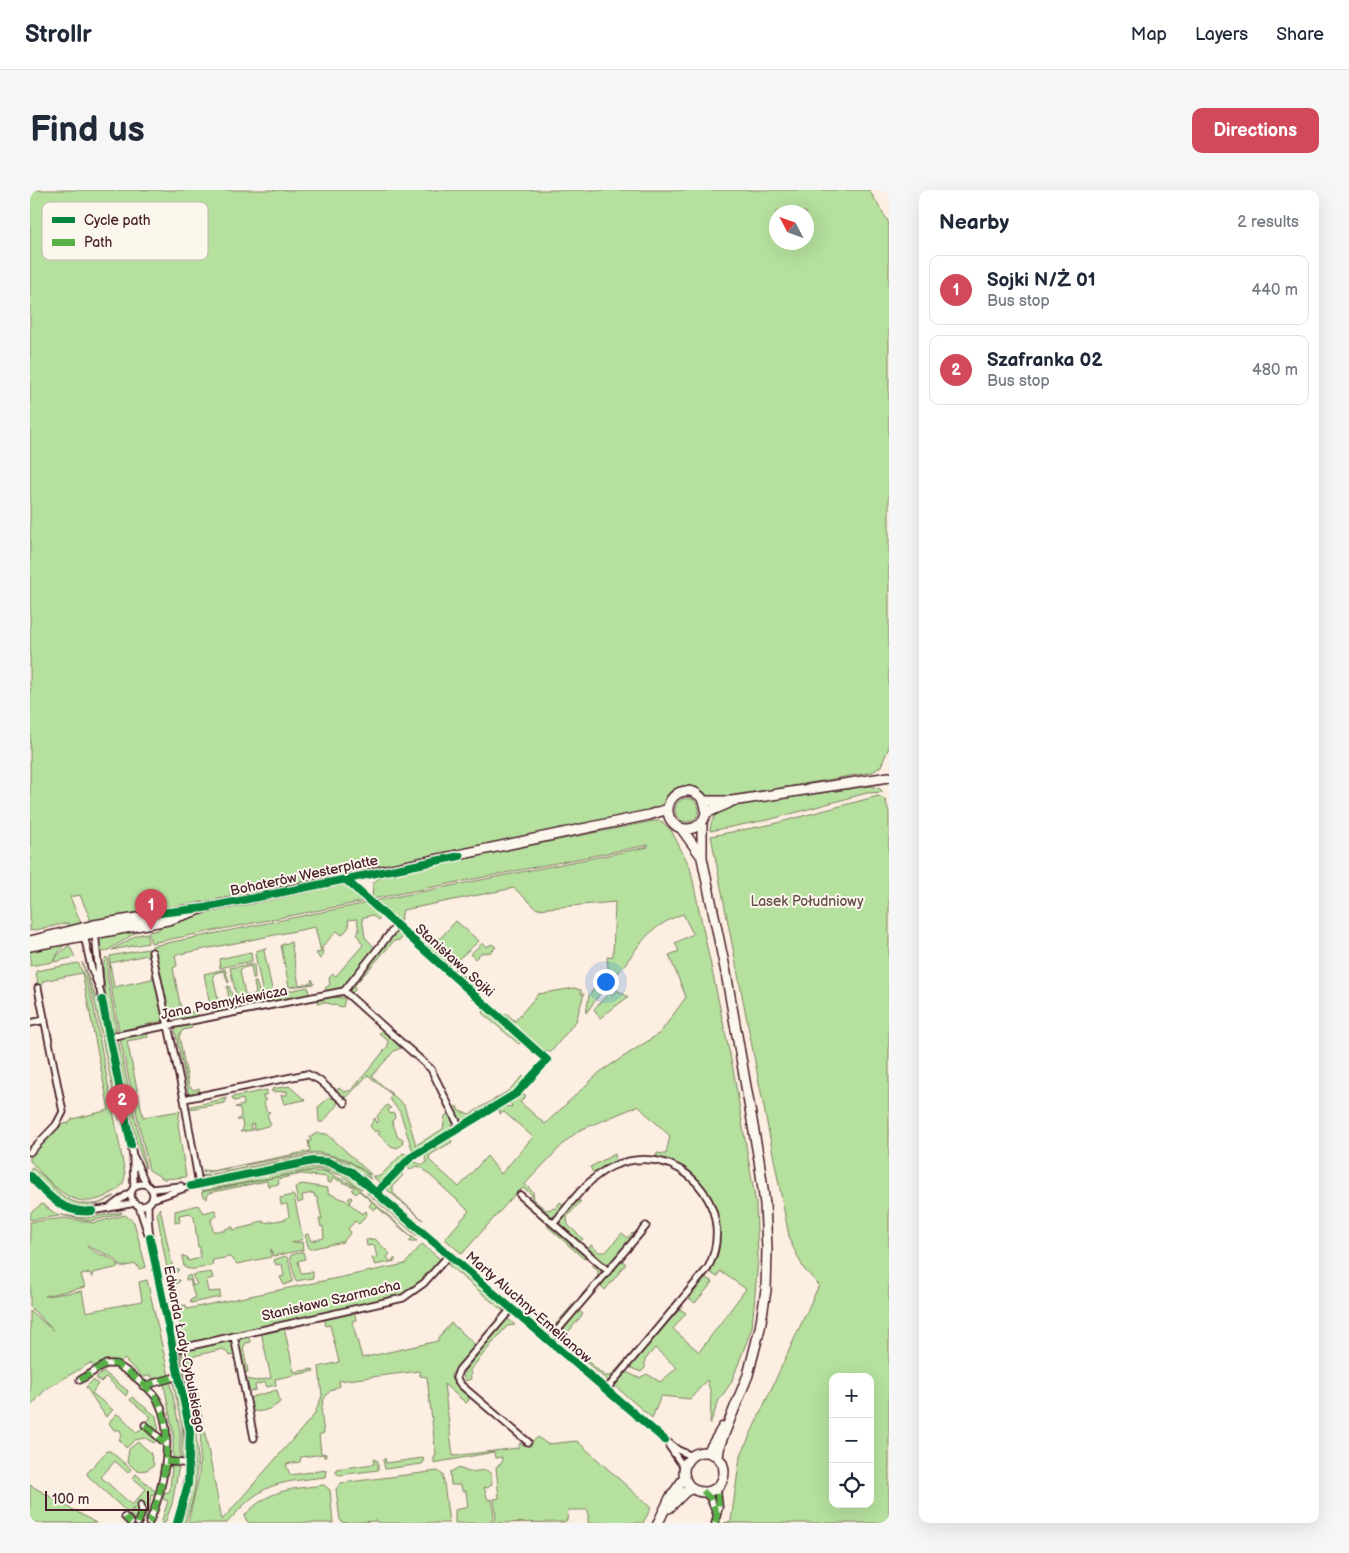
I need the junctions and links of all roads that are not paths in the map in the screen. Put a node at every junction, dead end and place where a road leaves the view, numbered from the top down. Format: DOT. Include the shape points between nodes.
graph roads {
  1 [pos="889,777"];
  2 [pos="704,800"];
  3 [pos="732,802"];
  4 [pos="669,813"];
  5 [pos="706,814"];
  6 [pos="702,824"];
  7 [pos="681,828"];
  8 [pos="702,858"];
  9 [pos="345,879"];
  10 [pos="397,925"];
  11 [pos="95,930"];
  12 [pos="84,932"];
  13 [pos="30,941"];
  14 [pos="30,946"];
  15 [pos="152,952"];
  16 [pos="38,988"];
  17 [pos="100,990"];
  18 [pos="344,991"];
  19 [pos="45,1020"];
  20 [pos="30,1023"];
  21 [pos="168,1026"];
  22 [pos="109,1037"];
  23 [pos="184,1099"];
  24 [pos="345,1104"];
  25 [pos="460,1128"];
  26 [pos="30,1152"];
  27 [pos="133,1156"];
  28 [pos="30,1176"];
  29 [pos="146,1184"];
  30 [pos="199,1184"];
  31 [pos="190,1186"];
  32 [pos="152,1188"];
  33 [pos="133,1189"];
  34 [pos="377,1192"];
  35 [pos="520,1195"];
  36 [pos="153,1199"];
  37 [pos="136,1205"];
  38 [pos="148,1205"];
  39 [pos="109,1208"];
  40 [pos="554,1223"];
  41 [pos="646,1226"];
  42 [pos="150,1238"];
  43 [pos="449,1254"];
  44 [pos="608,1271"];
  45 [pos="512,1309"];
  46 [pos="234,1336"];
  47 [pos="549,1340"];
  48 [pos="173,1350"];
  49 [pos="179,1376"];
  50 [pos="80,1380"];
  51 [pos="143,1386"];
  52 [pos="606,1390"];
  53 [pos="732,1412"];
  54 [pos="145,1425"];
  55 [pos="254,1438"];
  56 [pos="665,1440"];
  57 [pos="528,1442"];
  58 [pos="165,1443"];
  59 [pos="708,1452"];
  60 [pos="692,1456"];
  61 [pos="718,1457"];
  62 [pos="166,1461"];
  63 [pos="190,1464"];
  64 [pos="685,1473"];
  65 [pos="693,1488"];
  66 [pos="717,1488"];
  67 [pos="703,1491"];
  68 [pos="141,1505"];
  69 [pos="717,1515"];
  70 [pos="126,1517"];
  71 [pos="660,1520"];
  72 [pos="131,1523"];
  73 [pos="138,1523"];
  74 [pos="150,1523"];
  75 [pos="177,1523"];
  76 [pos="714,1523"];
  1 -- 3 [label="main road"];
  2 -- 3 [label="main road"];
  2 -- 4 [label="main road" via="695,792 683,791 672,798"];
  2 -- 5 [label="main road"];
  3 -- 5 [label="main road"];
  4 -- 7 [label="main road" via="675,825"];
  4 -- 9 [label="main road, Bohaterów Westerplatte"];
  5 -- 6 [label="main road"];
  6 -- 7 [label="main road" via="695,828"];
  6 -- 8 [label="main road"];
  7 -- 8 [label="main road"];
  8 -- 53 [label="main road" via="726,973 765,1204 766,1290 760,1328 748,1375"];
  9 -- 10 [label="street, Stanisława Sojki"];
  9 -- 11 [label="main road, Bohaterów Westerplatte" via="204,908 167,911"];
  10 -- 18 [label="street"];
  10 -- 25 [label="street, Stanisława Sojki" via="547,1060 517,1093"];
  11 -- 12 [label="main road, Bohaterów Westerplatte"];
  11 -- 17 [label="street"];
  12 -- 13 [label="main road, Bohaterów Westerplatte"];
  12 -- 14 [label="main road, Bohaterów Westerplatte"];
  12 -- 17 [label="street" via="91,967"];
  15 -- 21 [label="street"];
  16 -- 19 [label="street"];
  17 -- 22 [label="street"];
  18 -- 21 [label="street, Jana Posmykiewicza"];
  18 -- 25 [label="street" via="431,1069"];
  19 -- 20 [label="street"];
  19 -- 26 [label="street" via="63,1112 56,1125"];
  21 -- 22 [label="street, Jana Posmykiewicza"];
  21 -- 23 [label="street"];
  22 -- 27 [label="street"];
  23 -- 24 [label="street" via="311,1075"];
  23 -- 30 [label="street"];
  25 -- 34 [label="street" via="410,1158"];
  27 -- 29 [label="street"];
  27 -- 33 [label="street"];
  28 -- 39 [label="street" via="52,1199 68,1208 87,1212"];
  29 -- 32 [label="street"];
  29 -- 33 [label="street"];
  30 -- 31 [label="street, Marty Aluchny-Emelianow"];
  30 -- 34 [label="street, Marty Aluchny-Emelianow" via="319,1161 352,1172"];
  31 -- 32 [label="street, Marty Aluchny-Emelianow"];
  31 -- 36 [label="street, Marty Aluchny-Emelianow"];
  32 -- 36 [label="street"];
  33 -- 37 [label="street"];
  33 -- 39 [label="street"];
  34 -- 43 [label="street, Marty Aluchny-Emelianow"];
  35 -- 40 [label="street"];
  36 -- 38 [label="street"];
  37 -- 38 [label="street"];
  37 -- 39 [label="street"];
  37 -- 42 [label="street, Edwarda Łady-Cybulskiego"];
  38 -- 42 [label="street, Edwarda Łady-Cybulskiego"];
  40 -- 44 [label="street"];
  40 -- 52 [label="street" via="596,1175 623,1162 638,1160 662,1162 684,1172 701,1187 715,1214 716,1244 708,1268"];
  41 -- 44 [label="street"];
  42 -- 48 [label="street, Edwarda Łady-Cybulskiego"];
  43 -- 45 [label="street, Marty Aluchny-Emelianow"];
  43 -- 46 [label="street, Stanisława Szarmacha" via="424,1283 403,1298"];
  44 -- 47 [label="street"];
  45 -- 47 [label="street, Marty Aluchny-Emelianow"];
  45 -- 57 [label="street, Marty Aluchny-Emelianow" via="459,1370 456,1378"];
  46 -- 48 [label="street, Stanisława Szarmacha"];
  46 -- 55 [label="street"];
  47 -- 52 [label="street, Marty Aluchny-Emelianow"];
  48 -- 49 [label="street, Edwarda Łady-Cybulskiego"];
  49 -- 51 [label="street"];
  49 -- 63 [label="street, Edwarda Łady-Cybulskiego" via="190,1431"];
  50 -- 51 [label="street" via="112,1363"];
  51 -- 58 [label="street" via="158,1402 164,1420"];
  52 -- 56 [label="street, Marty Aluchny-Emelianow"];
  53 -- 59 [label="main road"];
  53 -- 61 [label="main road"];
  54 -- 58 [label="street"];
  56 -- 60 [label="street, Marty Aluchny-Emelianow"];
  56 -- 64 [label="street, Marty Aluchny-Emelianow"];
  58 -- 62 [label="street"];
  59 -- 60 [label="main road"];
  59 -- 61 [label="main road"];
  60 -- 64 [label="main road"];
  61 -- 66 [label="main road" via="724,1469"];
  62 -- 63 [label="street"];
  62 -- 74 [label="street" via="162,1490"];
  63 -- 75 [label="street, Edwarda Łady-Cybulskiego"];
  64 -- 65 [label="main road"];
  64 -- 71 [label="main road"];
  65 -- 67 [label="main road"];
  65 -- 71 [label="main road" via="680,1496"];
  66 -- 67 [label="main road"];
  66 -- 69 [label="street"];
  67 -- 69 [label="street" via="710,1498"];
  68 -- 73 [label="street"];
  69 -- 76 [label="street"];
  70 -- 72 [label="street"];
}
